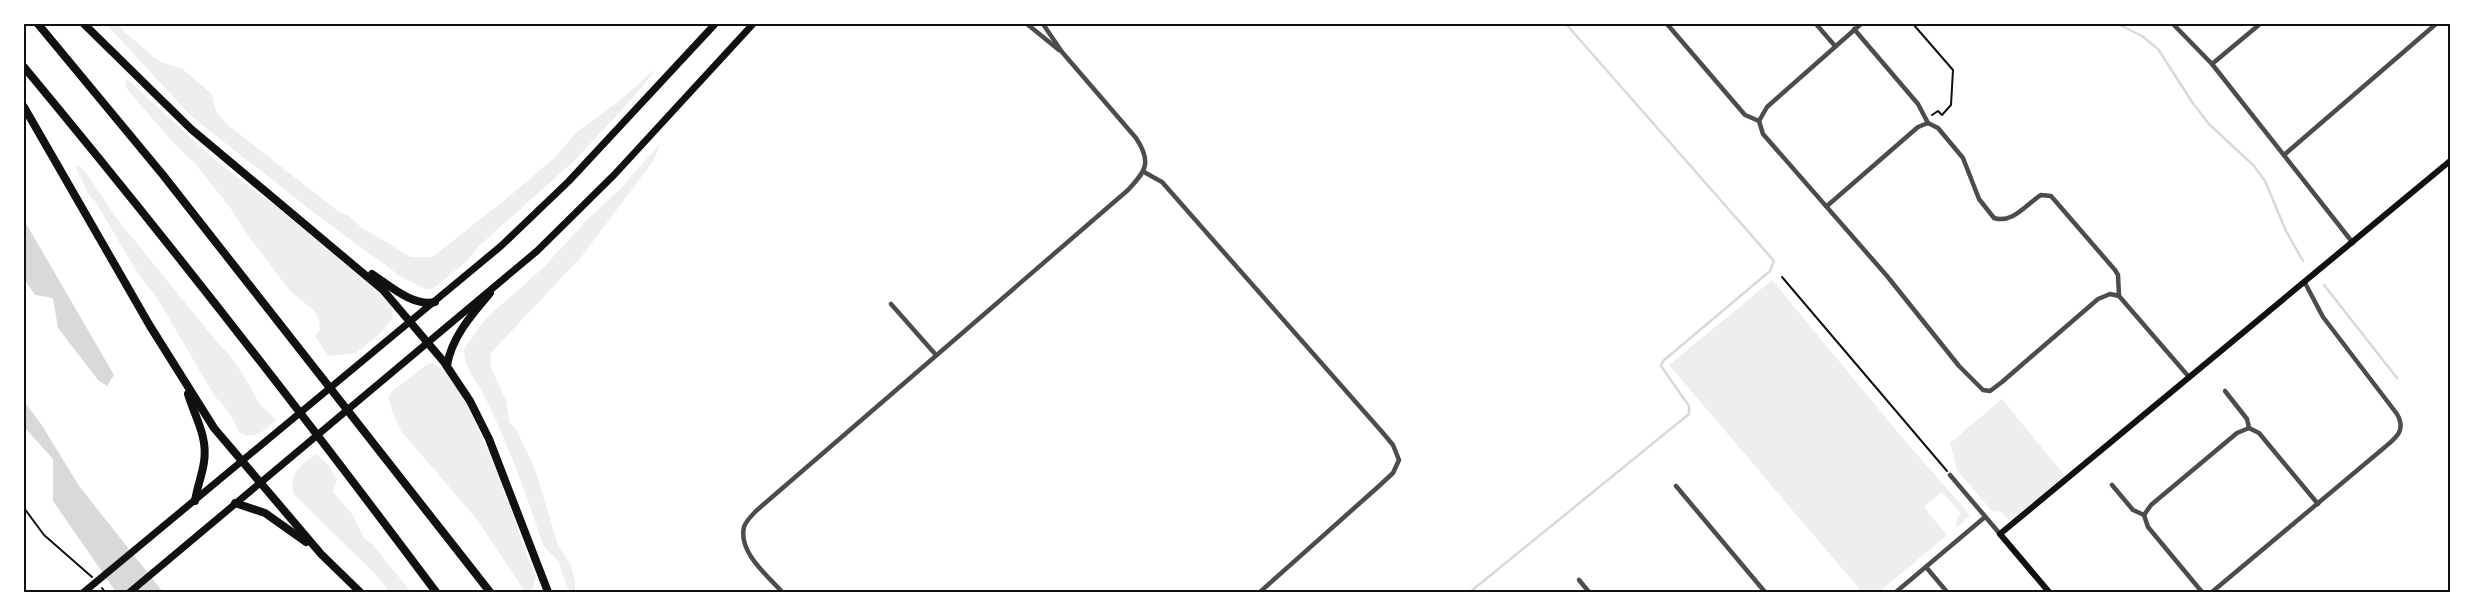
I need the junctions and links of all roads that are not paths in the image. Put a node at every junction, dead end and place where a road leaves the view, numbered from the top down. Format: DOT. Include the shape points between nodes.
graph roads {
  1 [pos="38,24"];
  2 [pos="84,24"];
  3 [pos="715,24"];
  4 [pos="753,24"];
  5 [pos="1027,24"];
  6 [pos="1043,24"];
  7 [pos="1667,24"];
  8 [pos="1816,24"];
  9 [pos="1861,24"];
  10 [pos="2173,24"];
  11 [pos="2260,24"];
  12 [pos="2436,24"];
  13 [pos="1854,29"];
  14 [pos="1835,46"];
  15 [pos="1062,52"];
  16 [pos="2212,64"];
  17 [pos="24,67"];
  18 [pos="24,107"];
  19 [pos="1759,121"];
  20 [pos="1928,123"];
  21 [pos="2284,155"];
  22 [pos="2450,161"];
  23 [pos="1144,172"];
  24 [pos="1827,206"];
  25 [pos="2353,243"];
  26 [pos="349,259"];
  27 [pos="2305,282"];
  28 [pos="490,293"];
  29 [pos="2119,296"];
  30 [pos="435,302"];
  31 [pos="891,304"];
  32 [pos="411,322"];
  33 [pos="429,344"];
  34 [pos="936,355"];
  35 [pos="447,366"];
  36 [pos="2189,377"];
  37 [pos="187,387"];
  38 [pos="2225,390"];
  39 [pos="2248,428"];
  40 [pos="242,463"];
  41 [pos="1950,475"];
  42 [pos="260,484"];
  43 [pos="2112,485"];
  44 [pos="1676,486"];
  45 [pos="195,501"];
  46 [pos="236,503"];
  47 [pos="2318,504"];
  48 [pos="2144,515"];
  49 [pos="1985,517"];
  50 [pos="2000,534"];
  51 [pos="321,554"];
  52 [pos="1926,567"];
  53 [pos="1579,580"];
  54 [pos="86,590"];
  55 [pos="130,592"];
  56 [pos="360,592"];
  57 [pos="436,592"];
  58 [pos="490,592"];
  59 [pos="548,592"];
  60 [pos="782,592"];
  61 [pos="1260,592"];
  62 [pos="1589,592"];
  63 [pos="1765,592"];
  64 [pos="1896,592"];
  65 [pos="1947,592"];
  66 [pos="2049,592"];
  67 [pos="2202,592"];
  68 [pos="2212,592"];
  1 -- 58 [label="highway" via="163,175"];
  2 -- 26 [label="highway" via="191,129"];
  3 -- 30 [label="main road" via="556,194"];
  4 -- 28 [label="main road" via="614,175 537,252"];
  5 -- 15 [label="street"];
  6 -- 15 [label="street"];
  7 -- 19 [label="street" via="1745,115"];
  8 -- 14 [label="street"];
  9 -- 13 [label="street"];
  10 -- 16 [label="street"];
  11 -- 16 [label="street"];
  12 -- 21 [label="street"];
  13 -- 14 [label="street"];
  13 -- 20 [label="street" via="1918,104"];
  14 -- 19 [label="street" via="1767,106"];
  15 -- 23 [label="street" via="1136,138 1144,150"];
  16 -- 21 [label="street"];
  17 -- 57 [label="highway" via="268,370"];
  18 -- 37 [label="highway"];
  19 -- 24 [label="street" via="1763,134"];
  20 -- 24 [label="street" via="1918,126"];
  20 -- 29 [label="street" via="1938,128 1963,158 1980,199 1994,218 2005,220 2041,195 2051,196 2115,270 2120,283"];
  21 -- 25 [label="street"];
  22 -- 25 [label="main road"];
  23 -- 34 [label="street" via="1128,190"];
  23 -- 61 [label="street" via="1162,182 1383,433 1399,460 1393,473"];
  24 -- 29 [label="street" via="1959,366 1983,390 1990,391 2002,382 2098,299 2110,294"];
  25 -- 27 [label="main road"];
  26 -- 30 [label="highway" via="407,296 421,302"];
  26 -- 32 [label="highway"];
  27 -- 36 [label="main road"];
  27 -- 47 [label="street" via="2322,317 2402,424 2395,439"];
  28 -- 33 [label="main road"];
  28 -- 35 [label="highway" via="459,334"];
  29 -- 36 [label="street"];
  30 -- 32 [label="main road"];
  31 -- 34 [label="street"];
  32 -- 33 [label="highway"];
  32 -- 40 [label="main road"];
  33 -- 35 [label="highway"];
  33 -- 42 [label="main road"];
  34 -- 60 [label="street" via="745,524 743,540 752,557"];
  35 -- 59 [label="highway" via="489,439"];
  36 -- 50 [label="main road"];
  37 -- 40 [label="highway"];
  37 -- 45 [label="highway" via="203,436 204,461"];
  38 -- 39 [label="street" via="2247,419"];
  39 -- 47 [label="street" via="2259,433"];
  39 -- 48 [label="street" via="2240,431 2151,505"];
  40 -- 42 [label="highway"];
  40 -- 45 [label="main road"];
  41 -- 49 [label="street"];
  42 -- 46 [label="main road"];
  42 -- 51 [label="highway"];
  43 -- 48 [label="street" via="2133,510"];
  44 -- 63 [label="street"];
  45 -- 54 [label="main road"];
  46 -- 51 [label="highway" via="256,508 274,518"];
  46 -- 55 [label="main road"];
  47 -- 68 [label="street"];
  48 -- 67 [label="street" via="2148,527"];
  49 -- 50 [label="street"];
  49 -- 52 [label="street"];
  50 -- 66 [label="main road"];
  51 -- 56 [label="highway"];
  52 -- 64 [label="street"];
  52 -- 65 [label="street"];
  53 -- 62 [label="street"];
}
